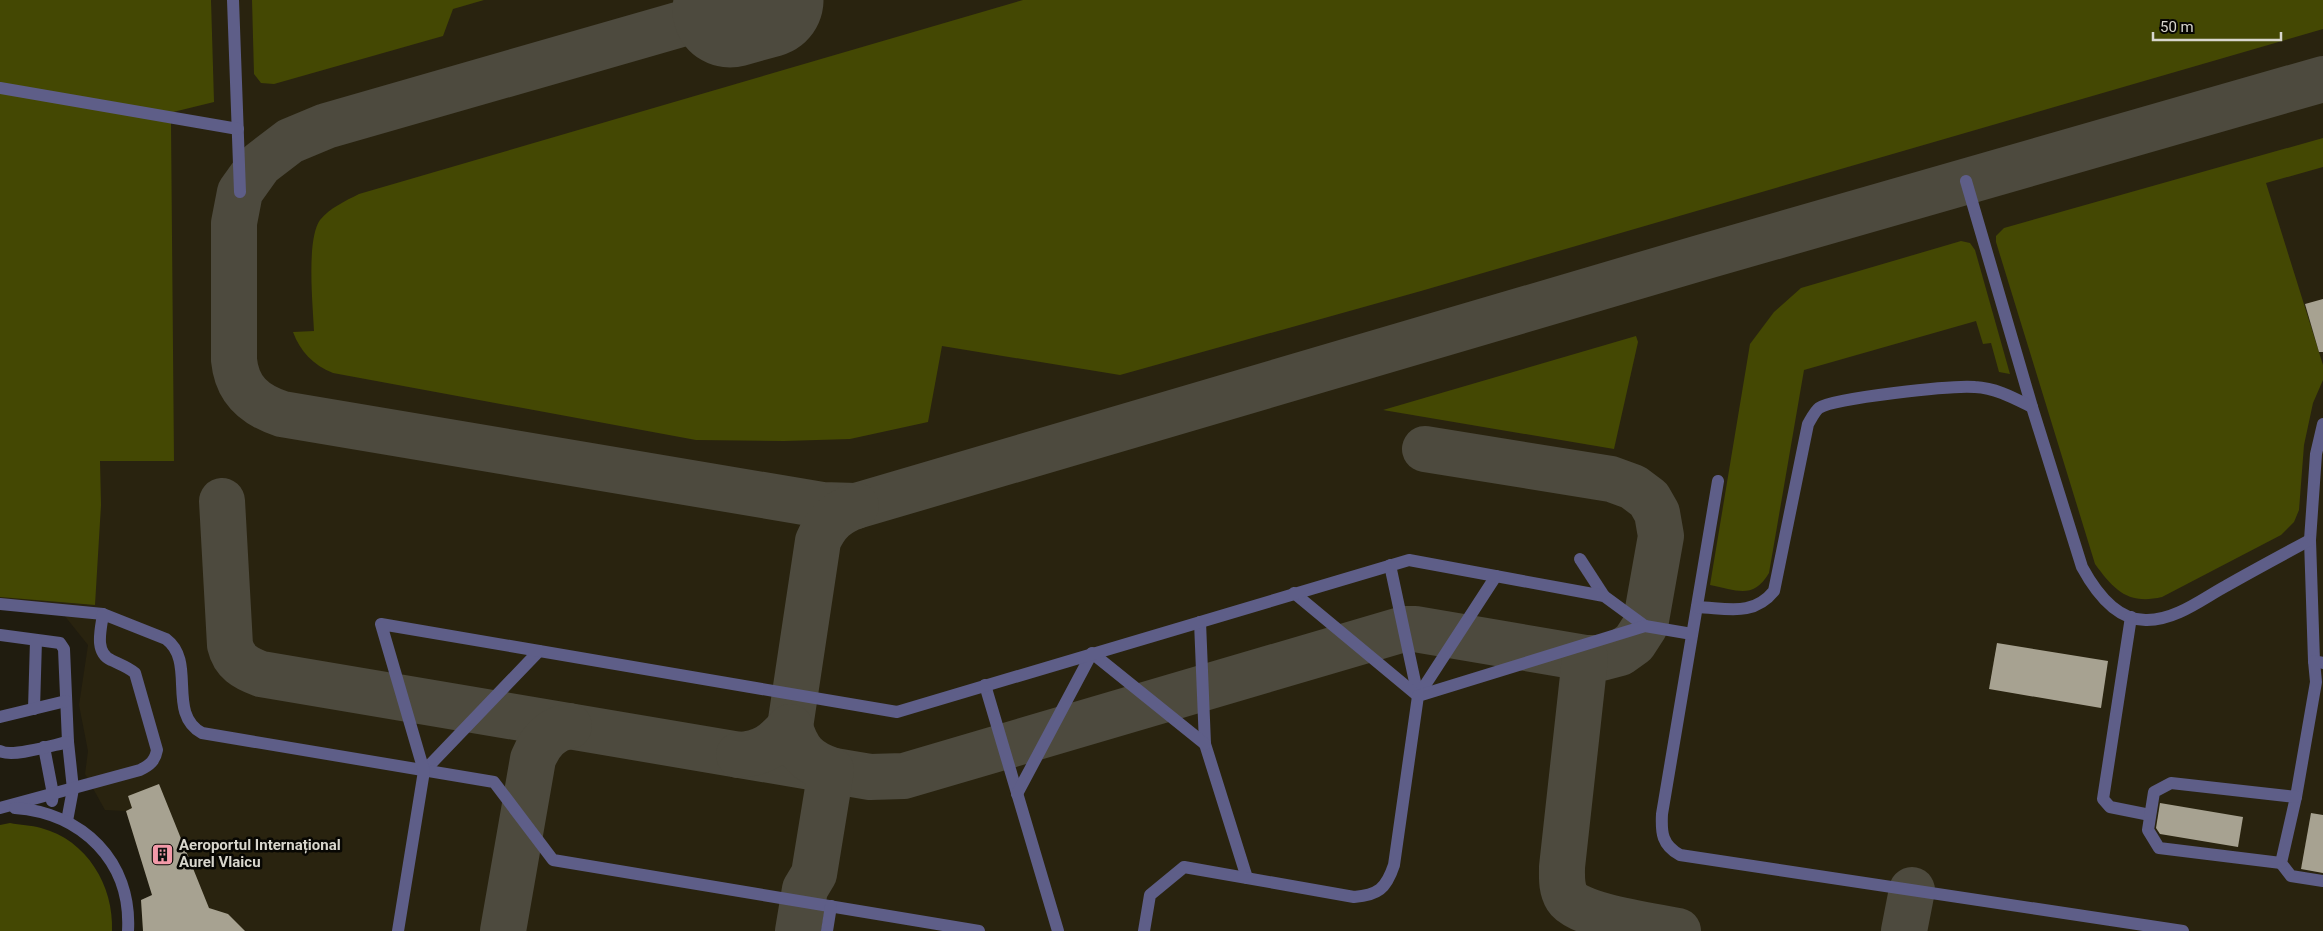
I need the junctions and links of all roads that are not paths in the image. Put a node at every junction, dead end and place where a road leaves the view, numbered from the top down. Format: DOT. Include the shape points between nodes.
graph roads {
  1 [pos="233,0"];
  2 [pos="0,88"];
  3 [pos="238,129"];
  4 [pos="1966,182"];
  5 [pos="240,192"];
  6 [pos="2032,407"];
  7 [pos="2323,424"];
  8 [pos="1718,481"];
  9 [pos="2310,540"];
  10 [pos="1580,559"];
  11 [pos="1390,565"];
  12 [pos="1496,576"];
  13 [pos="1294,594"];
  14 [pos="1604,596"];
  15 [pos="0,604"];
  16 [pos="1697,606"];
  17 [pos="103,614"];
  18 [pos="2131,617"];
  19 [pos="1200,622"];
  20 [pos="1645,626"];
  21 [pos="1692,634"];
  22 [pos="0,635"];
  23 [pos="36,640"];
  24 [pos="538,651"];
  25 [pos="1092,653"];
  26 [pos="2318,662"];
  27 [pos="984,685"];
  28 [pos="1418,696"];
  29 [pos="66,701"];
  30 [pos="34,709"];
  31 [pos="0,717"];
  32 [pos="68,742"];
  33 [pos="1205,744"];
  34 [pos="44,747"];
  35 [pos="0,751"];
  36 [pos="424,771"];
  37 [pos="73,789"];
  38 [pos="53,794"];
  39 [pos="1017,794"];
  40 [pos="2296,797"];
  41 [pos="0,808"];
  42 [pos="50,813"];
  43 [pos="2150,815"];
  44 [pos="67,821"];
  45 [pos="2281,863"];
  46 [pos="1247,878"];
  47 [pos="2323,881"];
  48 [pos="831,906"];
  49 [pos="128,931"];
  50 [pos="398,931"];
  51 [pos="827,931"];
  52 [pos="979,931"];
  53 [pos="1058,931"];
  54 [pos="1144,931"];
  55 [pos="2183,931"];
  1 -- 3 [label="street"];
  2 -- 3 [label="street"];
  3 -- 5 [label="street"];
  4 -- 6 [label="street"];
  6 -- 16 [label="street" via="2005,393 1976,387 1940,388 1845,401 1820,408 1808,424 1774,591 1766,601 1747,609"];
  6 -- 18 [label="street" via="2082,567 2094,590"];
  7 -- 9 [label="street" via="2316,454"];
  8 -- 16 [label="street"];
  9 -- 18 [label="street" via="2172,616 2146,620"];
  9 -- 26 [label="street"];
  10 -- 14 [label="street"];
  11 -- 12 [label="street" via="1409,560"];
  11 -- 13 [label="street"];
  11 -- 28 [label="street"];
  12 -- 14 [label="street"];
  12 -- 28 [label="street"];
  13 -- 19 [label="street"];
  13 -- 28 [label="street"];
  14 -- 20 [label="street"];
  15 -- 17 [label="street"];
  16 -- 21 [label="street"];
  17 -- 36 [label="street" via="172,644 180,657 185,714 193,728 202,733"];
  17 -- 37 [label="street" via="100,650 104,657 135,673 157,750 152,763 140,770"];
  18 -- 43 [label="street" via="2103,799 2110,808"];
  19 -- 25 [label="street"];
  19 -- 33 [label="street"];
  20 -- 21 [label="street"];
  20 -- 28 [label="street"];
  21 -- 55 [label="street" via="1662,814 1661,830 1670,849 1680,855"];
  22 -- 23 [label="street"];
  23 -- 29 [label="street" via="60,643 64,649"];
  23 -- 30 [label="street"];
  24 -- 27 [label="street" via="884,711 908,709"];
  24 -- 36 [label="street"];
  24 -- 36 [label="street" via="381,624"];
  25 -- 27 [label="street"];
  25 -- 33 [label="street"];
  25 -- 39 [label="street"];
  26 -- 40 [label="street"];
  27 -- 39 [label="street"];
  28 -- 46 [label="street" via="1394,865 1381,890 1354,897"];
  29 -- 30 [label="street"];
  29 -- 32 [label="street"];
  30 -- 31 [label="street"];
  32 -- 34 [label="street"];
  32 -- 37 [label="street"];
  33 -- 46 [label="street"];
  34 -- 35 [label="street" via="4,754"];
  34 -- 38 [label="street"];
  36 -- 48 [label="street" via="494,782 552,860"];
  36 -- 50 [label="street"];
  37 -- 38 [label="street"];
  37 -- 44 [label="street"];
  38 -- 41 [label="street"];
  38 -- 42 [label="street"];
  39 -- 53 [label="street"];
  40 -- 43 [label="street" via="2171,783 2154,792"];
  40 -- 45 [label="street"];
  41 -- 42 [label="street"];
  42 -- 44 [label="street"];
  43 -- 45 [label="street" via="2148,830 2159,848"];
  44 -- 49 [label="street" via="97,844 118,874 128,910"];
  45 -- 47 [label="street" via="2291,876"];
  46 -- 54 [label="street" via="1184,867 1150,895"];
  48 -- 51 [label="street"];
  48 -- 52 [label="street"];
}
